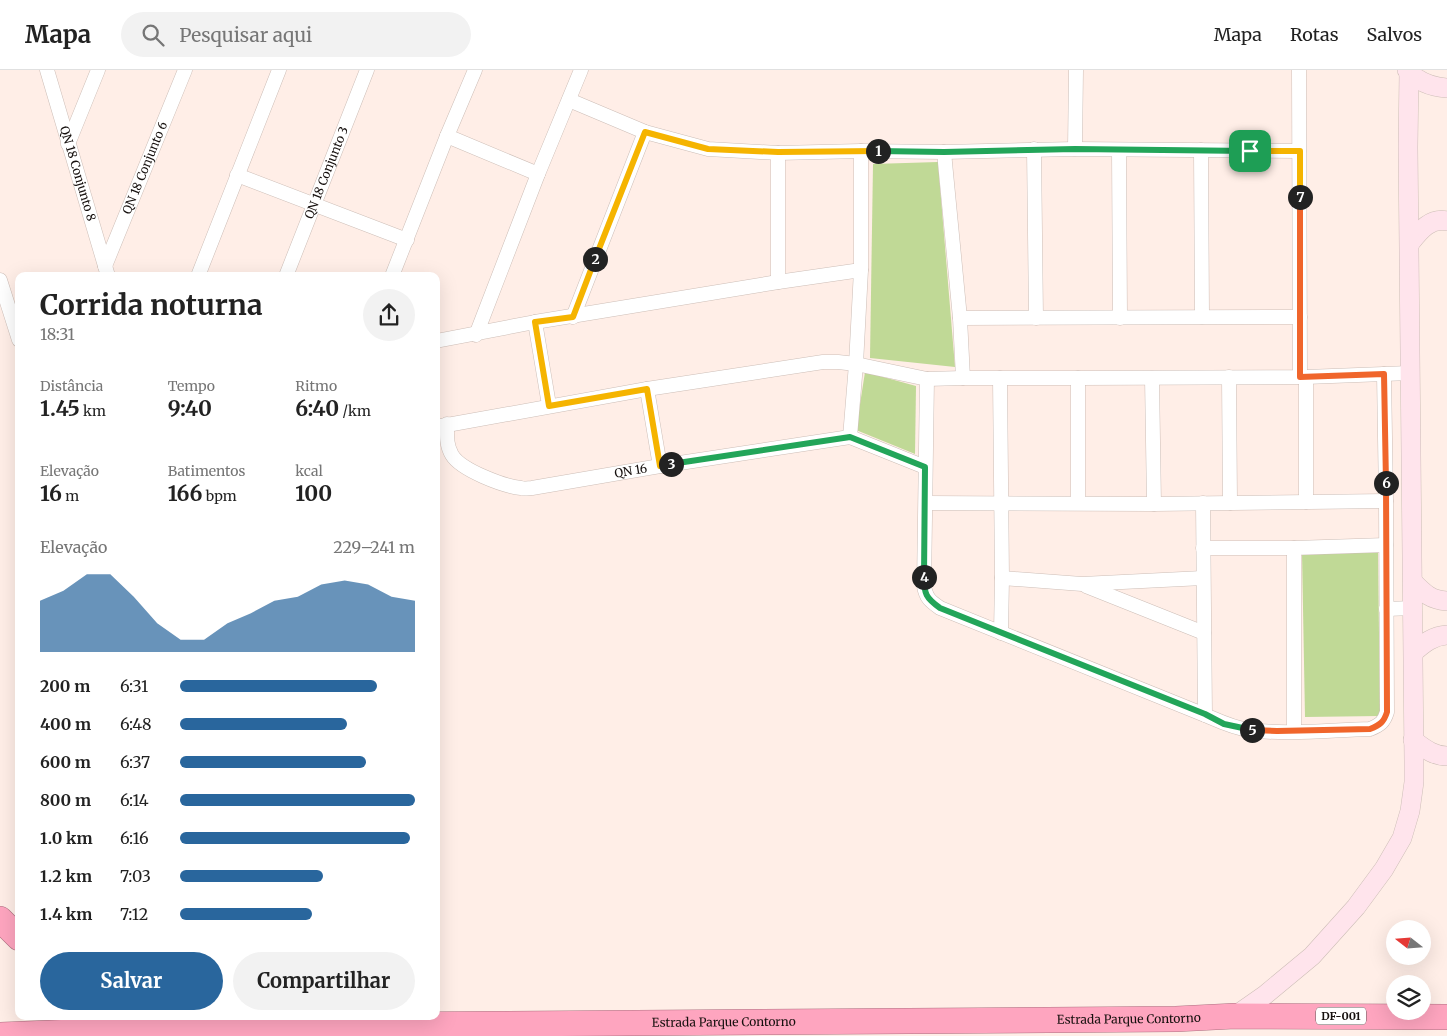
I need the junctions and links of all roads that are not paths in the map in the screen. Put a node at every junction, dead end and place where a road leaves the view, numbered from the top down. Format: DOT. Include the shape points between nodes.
graph roads {
  1 [pos="47,70"];
  2 [pos="98,70"];
  3 [pos="185,70"];
  4 [pos="279,70"];
  5 [pos="367,70"];
  6 [pos="475,70"];
  7 [pos="581,70"];
  8 [pos="1076,70"];
  9 [pos="1299,70"];
  10 [pos="1408,71"];
  11 [pos="1447,88"];
  12 [pos="570,100"];
  13 [pos="645,132"];
  14 [pos="447,136"];
  15 [pos="68,144"];
  16 [pos="1034,149"];
  17 [pos="1075,149"];
  18 [pos="1118,150"];
  19 [pos="1201,150"];
  20 [pos="861,151"];
  21 [pos="1300,151"];
  22 [pos="778,152"];
  23 [pos="944,152"];
  24 [pos="538,174"];
  25 [pos="238,175"];
  26 [pos="315,205"];
  27 [pos="1447,221"];
  28 [pos="407,240"];
  29 [pos="1410,243"];
  30 [pos="861,270"];
  31 [pos="107,271"];
  32 [pos="200,272"];
  33 [pos="288,272"];
  34 [pos="394,272"];
  35 [pos="0,280"];
  36 [pos="778,282"];
  37 [pos="573,317"];
  38 [pos="1202,317"];
  39 [pos="1300,317"];
  40 [pos="960,318"];
  41 [pos="1036,318"];
  42 [pos="1120,318"];
  43 [pos="535,322"];
  44 [pos="15,327"];
  45 [pos="476,335"];
  46 [pos="440,341"];
  47 [pos="856,364"];
  48 [pos="1410,373"];
  49 [pos="1384,374"];
  50 [pos="1229,377"];
  51 [pos="1303,377"];
  52 [pos="963,378"];
  53 [pos="1000,378"];
  54 [pos="1078,378"];
  55 [pos="1152,378"];
  56 [pos="927,379"];
  57 [pos="647,389"];
  58 [pos="549,406"];
  59 [pos="441,426"];
  60 [pos="850,437"];
  61 [pos="660,466"];
  62 [pos="925,467"];
  63 [pos="1386,501"];
  64 [pos="1230,502"];
  65 [pos="1306,502"];
  66 [pos="926,503"];
  67 [pos="1078,503"];
  68 [pos="1203,503"];
  69 [pos="1002,504"];
  70 [pos="1154,504"];
  71 [pos="1386,545"];
  72 [pos="1203,548"];
  73 [pos="1294,548"];
  74 [pos="1002,578"];
  75 [pos="1203,578"];
  76 [pos="1414,583"];
  77 [pos="1082,584"];
  78 [pos="1447,601"];
  79 [pos="1414,608"];
  80 [pos="1386,609"];
  81 [pos="1001,633"];
  82 [pos="1204,633"];
  83 [pos="1447,634"];
  84 [pos="1414,652"];
  85 [pos="1205,714"];
  86 [pos="1294,731"];
  87 [pos="1413,740"];
  88 [pos="1447,756"];
  89 [pos="0,919"];
  90 [pos="15,934"];
  91 [pos="1235,1016"];
  92 [pos="1447,1017"];
  93 [pos="195,1020"];
  94 [pos="220,1026"];
  95 [pos="1174,1027"];
  96 [pos="0,1035"];
  1 -- 15 [label="street, QN 18 Conjunto 8"];
  2 -- 15 [label="street"];
  3 -- 31 [label="street, QN 18 Conjunto 6"];
  4 -- 25 [label="street"];
  5 -- 26 [label="street, QN 18 Conjunto 3"];
  6 -- 14 [label="street"];
  7 -- 12 [label="street"];
  8 -- 17 [label="street"];
  9 -- 21 [label="street"];
  10 -- 11 [label="main road" via="1422,82"];
  10 -- 29 [label="main road"];
  12 -- 13 [label="street"];
  12 -- 24 [label="street"];
  13 -- 22 [label="street" via="708,149"];
  13 -- 37 [label="street"];
  14 -- 24 [label="street"];
  14 -- 28 [label="street"];
  15 -- 31 [label="street, QN 18 Conjunto 8"];
  16 -- 17 [label="street"];
  16 -- 23 [label="street"];
  16 -- 41 [label="street"];
  17 -- 18 [label="street"];
  18 -- 19 [label="street"];
  18 -- 42 [label="street"];
  19 -- 21 [label="street"];
  19 -- 38 [label="street"];
  20 -- 22 [label="street"];
  20 -- 23 [label="street"];
  20 -- 30 [label="street"];
  21 -- 39 [label="street"];
  22 -- 36 [label="street"];
  23 -- 40 [label="street"];
  24 -- 45 [label="street"];
  25 -- 26 [label="street"];
  25 -- 32 [label="street"];
  26 -- 28 [label="street"];
  26 -- 33 [label="street, QN 18 Conjunto 3"];
  27 -- 29 [label="main road" via="1433,222 1421,229"];
  28 -- 34 [label="street"];
  29 -- 48 [label="main road"];
  30 -- 36 [label="street"];
  30 -- 47 [label="street"];
  35 -- 44 [label="street"];
  36 -- 37 [label="street"];
  37 -- 43 [label="street"];
  38 -- 39 [label="street"];
  38 -- 42 [label="street"];
  39 -- 51 [label="street"];
  40 -- 41 [label="street"];
  40 -- 52 [label="street"];
  41 -- 42 [label="street"];
  43 -- 45 [label="street"];
  43 -- 58 [label="street"];
  45 -- 46 [label="street"];
  47 -- 56 [label="street"];
  47 -- 57 [label="street" via="823,362"];
  47 -- 60 [label="street"];
  48 -- 49 [label="street"];
  48 -- 76 [label="main road"];
  49 -- 51 [label="street"];
  49 -- 63 [label="street"];
  50 -- 51 [label="street"];
  50 -- 55 [label="street"];
  50 -- 64 [label="street"];
  51 -- 65 [label="street"];
  52 -- 53 [label="street"];
  52 -- 56 [label="street"];
  53 -- 54 [label="street"];
  53 -- 69 [label="street"];
  54 -- 55 [label="street"];
  54 -- 67 [label="street"];
  55 -- 70 [label="street"];
  56 -- 62 [label="street"];
  57 -- 58 [label="street"];
  57 -- 61 [label="street"];
  58 -- 59 [label="street"];
  59 -- 61 [label="street, QN 16" via="452,455 460,464 481,475 521,488"];
  60 -- 61 [label="street, QN 16"];
  60 -- 62 [label="street"];
  62 -- 66 [label="street"];
  63 -- 65 [label="street"];
  63 -- 71 [label="street"];
  64 -- 65 [label="street"];
  64 -- 68 [label="street"];
  66 -- 69 [label="street"];
  66 -- 81 [label="street" via="925,594 940,608"];
  67 -- 69 [label="street"];
  67 -- 70 [label="street"];
  68 -- 70 [label="street"];
  68 -- 72 [label="street"];
  69 -- 74 [label="street"];
  71 -- 73 [label="street"];
  71 -- 80 [label="street"];
  72 -- 73 [label="street"];
  72 -- 75 [label="street"];
  73 -- 86 [label="street"];
  74 -- 77 [label="street"];
  74 -- 81 [label="street"];
  75 -- 77 [label="street"];
  75 -- 82 [label="street"];
  76 -- 78 [label="main road" via="1426,595"];
  76 -- 79 [label="main road"];
  77 -- 82 [label="street"];
  79 -- 80 [label="street"];
  79 -- 84 [label="main road"];
  80 -- 86 [label="street" via="1387,712 1384,720 1370,729"];
  81 -- 85 [label="street"];
  82 -- 85 [label="street"];
  83 -- 84 [label="main road" via="1436,636"];
  84 -- 87 [label="main road"];
  85 -- 86 [label="street" via="1224,724 1248,730"];
  87 -- 88 [label="main road" via="1429,752"];
  87 -- 91 [label="main road" via="1414,782 1410,811 1402,838 1384,869 1356,907 1312,956"];
  89 -- 90 [label="highway"];
  91 -- 92 [label="highway, Estrada Parque Contorno / DF-001"];
  91 -- 95 [label="highway, Estrada Parque Contorno / DF-001"];
  93 -- 94 [label="highway"];
  94 -- 95 [label="highway, Estrada Parque Contorno / DF-001"];
  94 -- 96 [label="highway, Estrada Parque Contorno / DF-001"];
}
